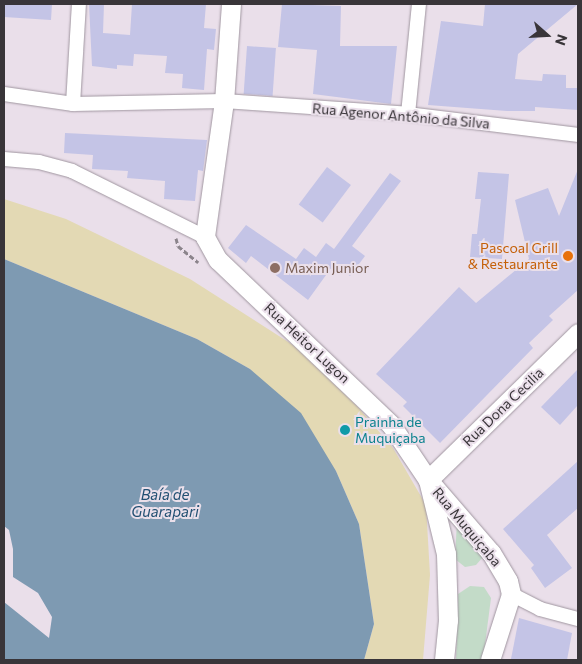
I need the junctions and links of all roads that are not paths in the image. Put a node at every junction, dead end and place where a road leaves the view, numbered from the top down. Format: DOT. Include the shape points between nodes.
graph roads {
  1 [pos="79,4"];
  2 [pos="231,4"];
  3 [pos="419,4"];
  4 [pos="4,94"];
  5 [pos="224,101"];
  6 [pos="73,104"];
  7 [pos="408,114"];
  8 [pos="578,135"];
  9 [pos="4,159"];
  10 [pos="205,237"];
  11 [pos="578,333"];
  12 [pos="428,480"];
  13 [pos="511,594"];
  14 [pos="578,620"];
  15 [pos="444,660"];
  16 [pos="490,660"];
  1 -- 6 [label="street"];
  2 -- 5 [label="street"];
  3 -- 7 [label="street"];
  4 -- 6 [label="street"];
  5 -- 6 [label="street"];
  5 -- 7 [label="street, Rua Agenor Antônio da Silva"];
  5 -- 10 [label="street"];
  7 -- 8 [label="street, Rua Agenor Antônio da Silva"];
  9 -- 10 [label="street" via="38,162 72,171"];
  10 -- 12 [label="street, Rua Heitor Lugon" via="218,260 391,425"];
  11 -- 12 [label="street, Rua Dona Cecilia"];
  12 -- 13 [label="street, Rua Muquiçaba" via="492,553 502,568"];
  12 -- 15 [label="street, Rua Heitor Lugon" via="446,554 448,620"];
  13 -- 14 [label="street" via="548,612"];
  13 -- 16 [label="street"];
}
